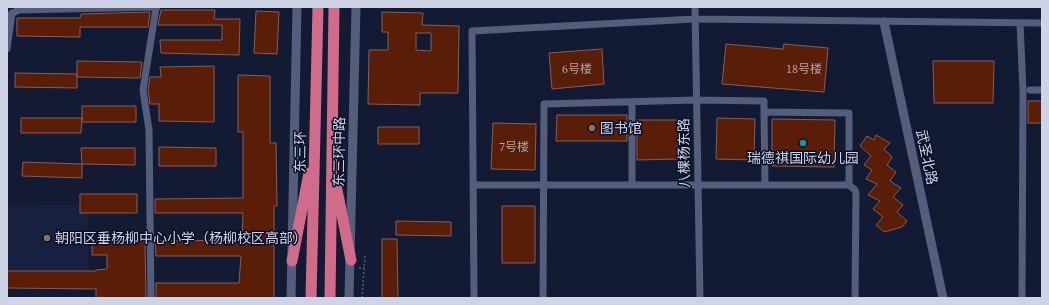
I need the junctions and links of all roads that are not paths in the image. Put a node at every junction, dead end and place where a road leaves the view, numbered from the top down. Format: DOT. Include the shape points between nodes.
graph roads {
  1 [pos="157,7"];
  2 [pos="297,7"];
  3 [pos="318,7"];
  4 [pos="334,7"];
  5 [pos="356,7"];
  6 [pos="695,7"];
  7 [pos="9,15"];
  8 [pos="695,19"];
  9 [pos="884,22"];
  10 [pos="1020,23"];
  11 [pos="1042,23"];
  12 [pos="7,49"];
  13 [pos="1030,90"];
  14 [pos="1042,90"];
  15 [pos="696,100"];
  16 [pos="632,102"];
  17 [pos="764,112"];
  18 [pos="315,140"];
  19 [pos="332,164"];
  20 [pos="474,184"];
  21 [pos="849,184"];
  22 [pos="543,185"];
  23 [pos="632,185"];
  24 [pos="765,185"];
  25 [pos="698,186"];
  26 [pos="351,260"];
  27 [pos="292,261"];
  28 [pos="150,298"];
  29 [pos="291,298"];
  30 [pos="311,298"];
  31 [pos="330,298"];
  32 [pos="349,298"];
  33 [pos="474,298"];
  34 [pos="543,298"];
  35 [pos="700,298"];
  36 [pos="855,298"];
  37 [pos="943,298"];
  38 [pos="1022,298"];
  1 -- 7 [label="street" via="18,10"];
  1 -- 28 [label="street" via="143,90 150,130"];
  2 -- 27 [label="street"];
  3 -- 18 [label="highway, 东三环"];
  4 -- 19 [label="highway"];
  5 -- 26 [label="street, 东三环中路"];
  6 -- 8 [label="street, 八棵杨东路"];
  7 -- 12 [label="street"];
  8 -- 9 [label="street"];
  8 -- 15 [label="street, 八棵杨东路"];
  8 -- 20 [label="street" via="472,31"];
  9 -- 10 [label="street"];
  9 -- 37 [label="street, 武圣北路"];
  10 -- 11 [label="street"];
  10 -- 38 [label="street"];
  13 -- 14 [label="street"];
  15 -- 16 [label="street"];
  15 -- 17 [label="street" via="764,101"];
  15 -- 25 [label="street, 八棵杨东路"];
  16 -- 22 [label="street" via="544,104"];
  16 -- 23 [label="street"];
  17 -- 21 [label="street" via="849,113"];
  17 -- 24 [label="street"];
  18 -- 27 [label="highway"];
  18 -- 30 [label="highway, 东三环"];
  19 -- 26 [label="highway"];
  19 -- 31 [label="highway"];
  20 -- 22 [label="street"];
  20 -- 33 [label="street"];
  21 -- 24 [label="street"];
  21 -- 36 [label="street" via="856,194"];
  22 -- 23 [label="street"];
  22 -- 34 [label="street"];
  23 -- 25 [label="street"];
  24 -- 25 [label="street"];
  25 -- 35 [label="street, 八棵杨东路"];
  26 -- 32 [label="street, 东三环中路"];
  27 -- 29 [label="street"];
}
